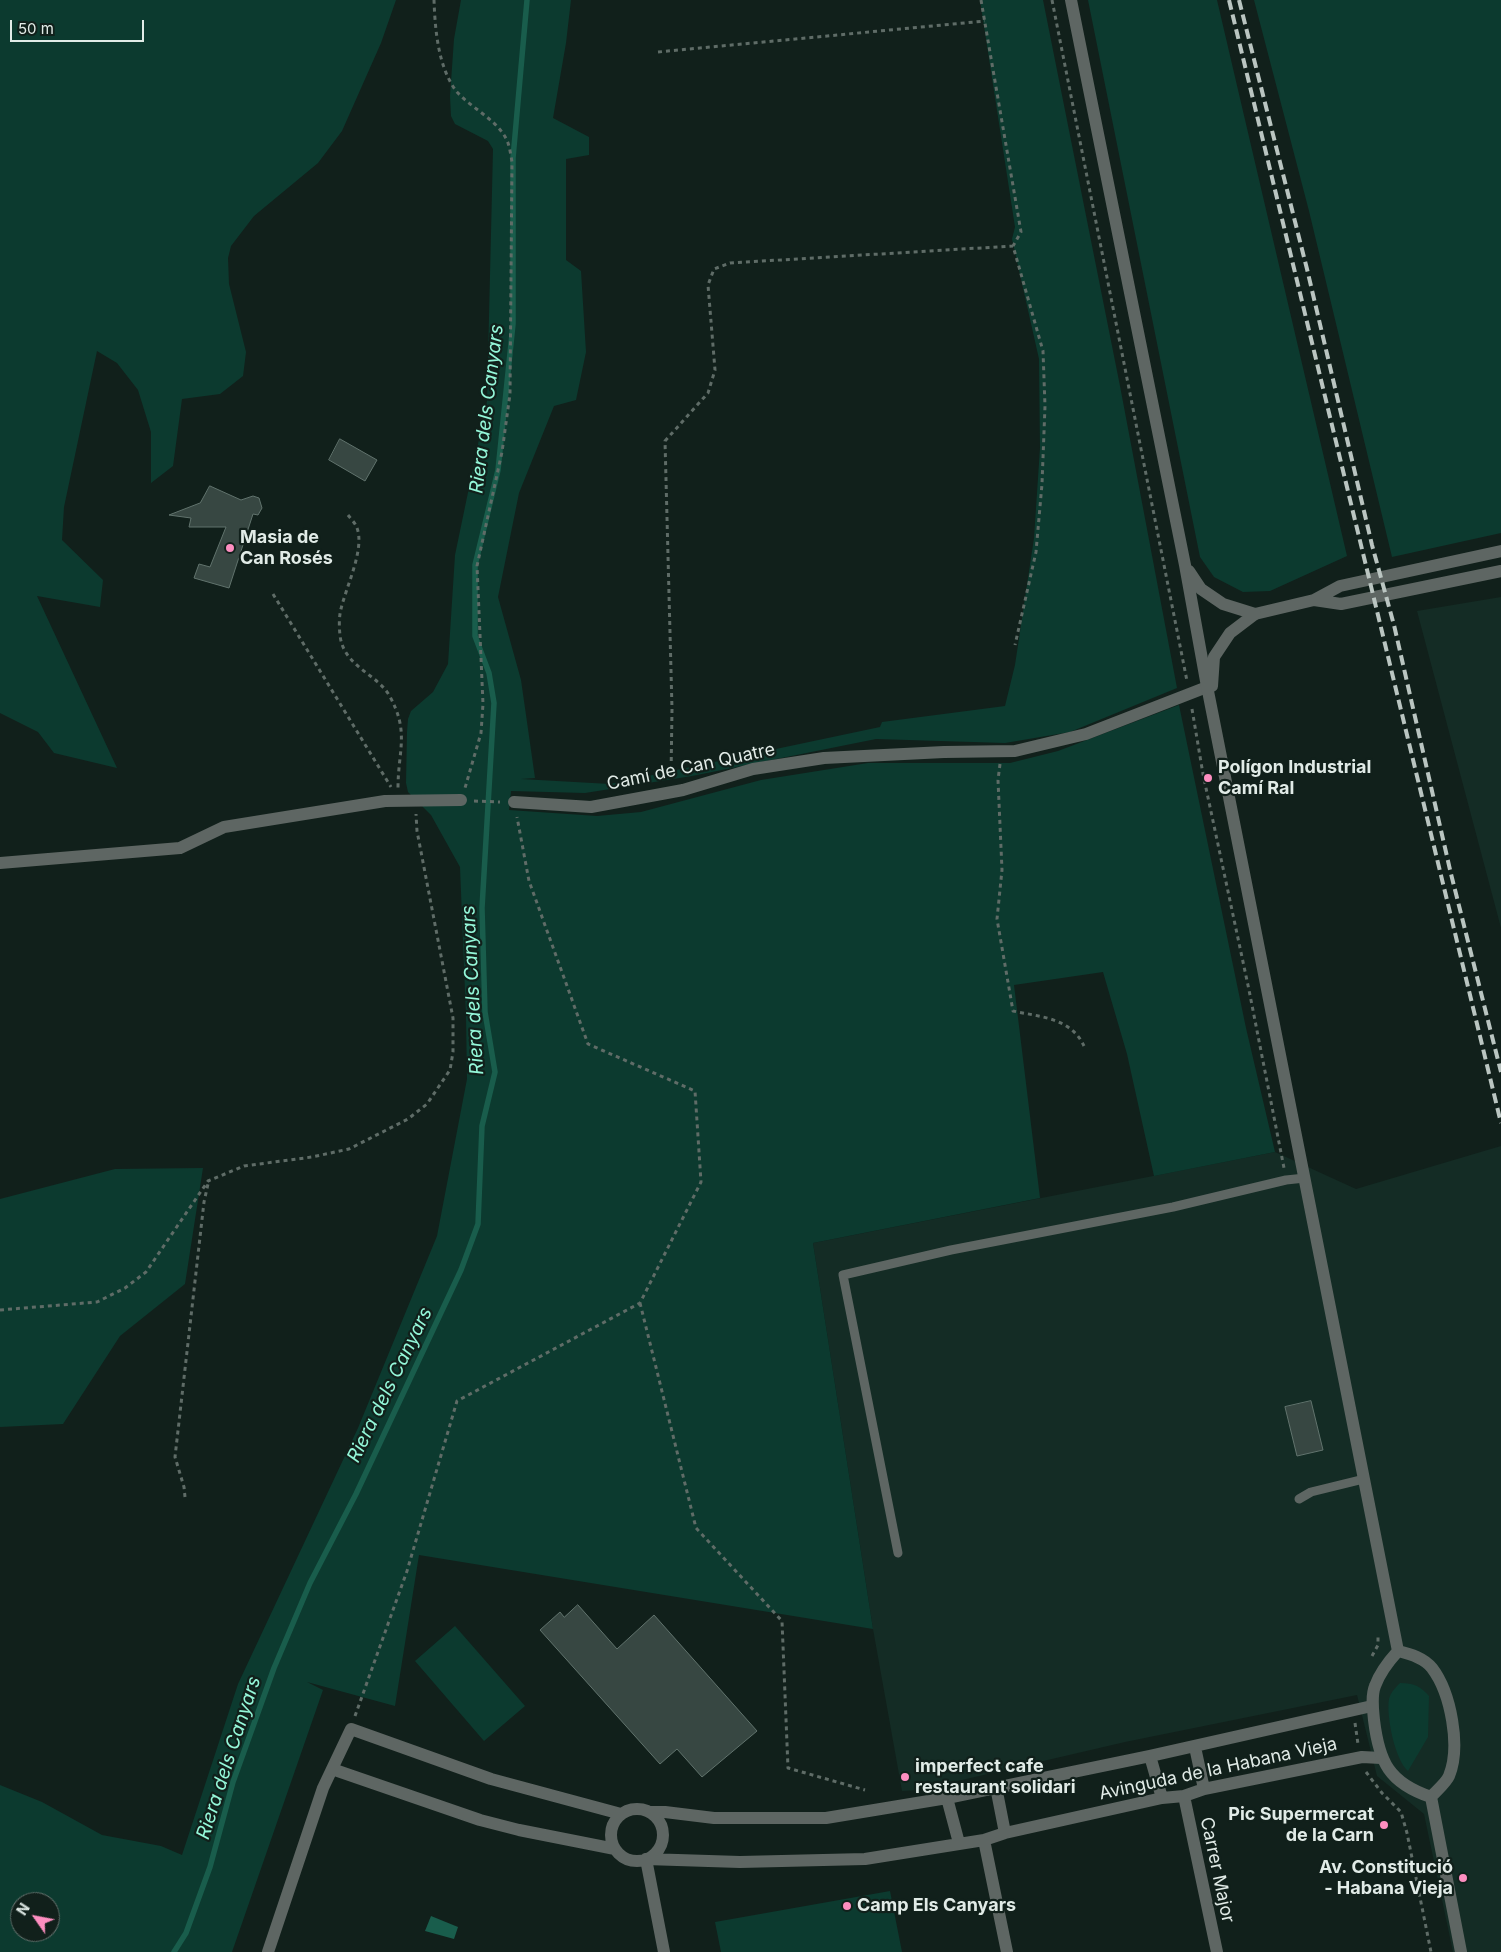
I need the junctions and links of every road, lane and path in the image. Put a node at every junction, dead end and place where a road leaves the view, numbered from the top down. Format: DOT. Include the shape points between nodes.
graph roads {
  1 [pos="434,0"];
  2 [pos="981,0"];
  3 [pos="1052,0"];
  4 [pos="1071,0"];
  5 [pos="985,21"];
  6 [pos="658,52"];
  7 [pos="1013,246"];
  8 [pos="348,515"];
  9 [pos="1501,551"];
  10 [pos="1185,565"];
  11 [pos="1501,571"];
  12 [pos="273,594"];
  13 [pos="1314,600"];
  14 [pos="1255,614"];
  15 [pos="1015,645"];
  16 [pos="1207,687"];
  17 [pos="1190,694"];
  18 [pos="1211,702"];
  19 [pos="1003,751"];
  20 [pos="670,793"];
  21 [pos="461,800"];
  22 [pos="399,801"];
  23 [pos="416,801"];
  24 [pos="514,802"];
  25 [pos="0,863"];
  26 [pos="1084,1046"];
  27 [pos="1305,1178"];
  28 [pos="1286,1180"];
  29 [pos="208,1181"];
  30 [pos="640,1303"];
  31 [pos="0,1310"];
  32 [pos="1364,1479"];
  33 [pos="185,1497"];
  34 [pos="1299,1499"];
  35 [pos="898,1553"];
  36 [pos="1398,1651"];
  37 [pos="1372,1706"];
  38 [pos="1354,1711"];
  39 [pos="351,1729"];
  40 [pos="1195,1747"];
  41 [pos="1150,1756"];
  42 [pos="1362,1757"];
  43 [pos="1382,1758"];
  44 [pos="332,1770"];
  45 [pos="996,1786"];
  46 [pos="1204,1789"];
  47 [pos="865,1790"];
  48 [pos="1184,1796"];
  49 [pos="1431,1796"];
  50 [pos="947,1798"];
  51 [pos="1162,1798"];
  52 [pos="650,1812"];
  53 [pos="621,1814"];
  54 [pos="1005,1833"];
  55 [pos="984,1840"];
  56 [pos="959,1843"];
  57 [pos="615,1849"];
  58 [pos="646,1859"];
  59 [pos="268,1952"];
  60 [pos="664,1952"];
  61 [pos="1007,1952"];
  62 [pos="1217,1952"];
  63 [pos="1431,1952"];
  64 [pos="1461,1952"];
  1 -- 21 [label="path" via="440,51 446,71 457,91 498,128 508,142 512,162 510,394 502,452 477,566 483,704 481,733"];
  2 -- 5 [label="path"];
  3 -- 17 [label="path"];
  4 -- 10 [label="street"];
  5 -- 6 [label="path"];
  5 -- 7 [label="path" via="1021,232"];
  7 -- 15 [label="path" via="1043,350 1045,406 1036,552"];
  7 -- 20 [label="path" via="730,263 714,269 708,284 715,370 708,393 665,441 672,709"];
  8 -- 22 [label="path" via="357,528 359,548 340,611 340,636 344,649 356,666 388,694 402,725"];
  9 -- 13 [label="street" via="1340,586"];
  10 -- 14 [label="street" via="1208,594 1223,604"];
  10 -- 16 [label="street"];
  11 -- 13 [label="street" via="1341,604"];
  12 -- 22 [label="path"];
  13 -- 14 [label="street"];
  14 -- 18 [label="street" via="1230,633 1214,657"];
  16 -- 17 [label="street, Camí de Can Quatre"];
  16 -- 18 [label="street"];
  17 -- 19 [label="street, Camí de Can Quatre" via="1086,734"];
  17 -- 28 [label="path" via="1203,774"];
  18 -- 27 [label="street"];
  19 -- 20 [label="street, Camí de Can Quatre" via="824,758 753,770"];
  19 -- 26 [label="path" via="998,780 1002,870 997,919 1013,1011 1055,1020 1078,1034"];
  20 -- 24 [label="street, Camí de Can Quatre" via="591,807"];
  21 -- 23 [label="street"];
  21 -- 24 [label="path"];
  22 -- 23 [label="street"];
  22 -- 25 [label="street" via="224,827 180,848"];
  23 -- 29 [label="path" via="417,831 453,1018 450,1070 427,1104 408,1119 348,1148 312,1157 244,1166"];
  24 -- 30 [label="path" via="529,881 588,1044 695,1090 701,1182"];
  27 -- 28 [label="lane"];
  27 -- 32 [label="street"];
  28 -- 35 [label="lane" via="1173,1207 951,1250 843,1275"];
  29 -- 31 [label="path" via="146,1272 125,1288 97,1302"];
  29 -- 33 [label="path" via="175,1457"];
  30 -- 39 [label="path" via="457,1401 407,1571"];
  30 -- 47 [label="path" via="696,1528 782,1621 788,1768"];
  32 -- 34 [label="lane" via="1311,1492"];
  32 -- 36 [label="street"];
  36 -- 37 [label="street" via="1382,1670 1374,1688"];
  36 -- 49 [label="street" via="1414,1654 1431,1667 1443,1687 1450,1709 1455,1746 1449,1777"];
  37 -- 38 [label="street"];
  37 -- 43 [label="street"];
  38 -- 40 [label="street"];
  38 -- 42 [label="path"];
  39 -- 44 [label="street"];
  39 -- 53 [label="street" via="492,1779"];
  40 -- 41 [label="street"];
  40 -- 46 [label="street"];
  41 -- 45 [label="street"];
  41 -- 51 [label="street"];
  42 -- 43 [label="street, Avinguda de la Habana Vieja"];
  42 -- 46 [label="street, Avinguda de la Habana Vieja"];
  42 -- 63 [label="path" via="1367,1775 1401,1812"];
  43 -- 49 [label="street" via="1396,1778 1413,1790"];
  44 -- 57 [label="street" via="480,1820"];
  44 -- 59 [label="street" via="323,1788"];
  45 -- 50 [label="street"];
  45 -- 54 [label="street"];
  46 -- 48 [label="street, Avinguda de la Habana Vieja"];
  48 -- 51 [label="street, Avinguda de la Habana Vieja"];
  48 -- 62 [label="street, Carrer Major"];
  49 -- 64 [label="street"];
  50 -- 52 [label="street" via="826,1818 714,1818"];
  50 -- 56 [label="street"];
  51 -- 54 [label="street, Avinguda de la Habana Vieja"];
  52 -- 53 [label="street" via="635,1808"];
  52 -- 58 [label="street" via="659,1820 663,1831 662,1843 656,1853"];
  53 -- 57 [label="street" via="611,1831"];
  54 -- 55 [label="street, Avinguda de la Habana Vieja"];
  55 -- 56 [label="street, Avinguda de la Habana Vieja"];
  55 -- 61 [label="street"];
  56 -- 58 [label="street, Avinguda de la Habana Vieja" via="865,1859 740,1862"];
  57 -- 58 [label="street" via="624,1858"];
  58 -- 60 [label="street"];
}
